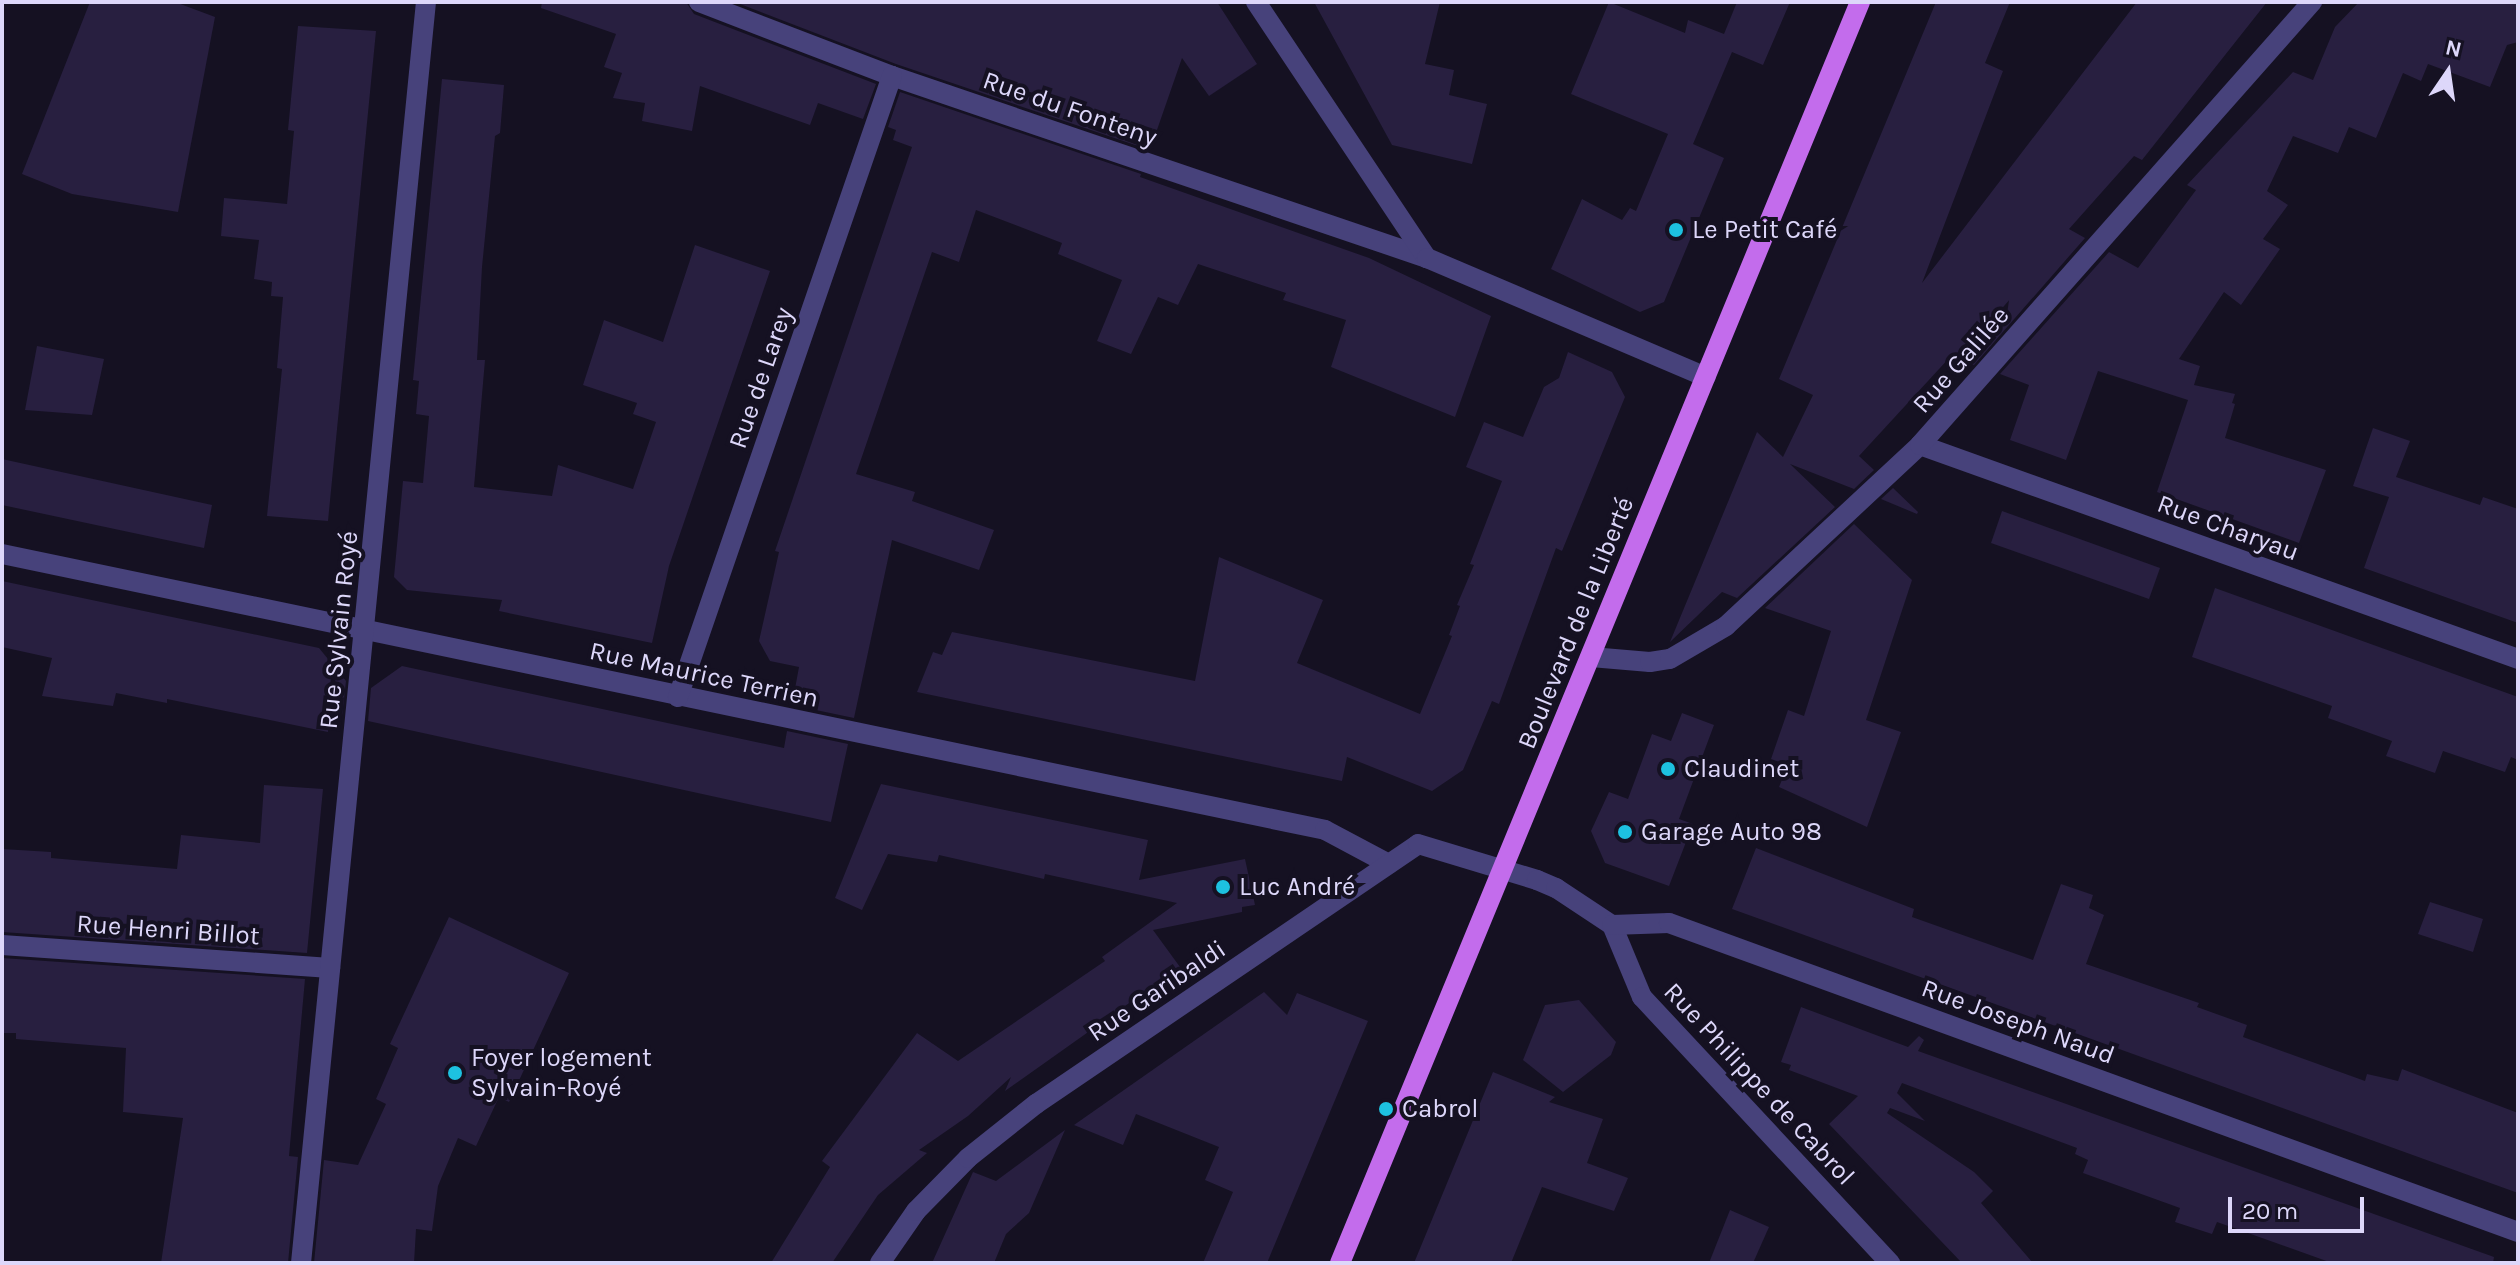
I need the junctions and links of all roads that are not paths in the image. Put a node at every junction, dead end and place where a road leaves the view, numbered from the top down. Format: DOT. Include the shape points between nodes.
graph roads {
  1 [pos="426,2"];
  2 [pos="699,2"];
  3 [pos="1256,2"];
  4 [pos="1860,2"];
  5 [pos="2312,2"];
  6 [pos="892,76"];
  7 [pos="1427,258"];
  8 [pos="1706,377"];
  9 [pos="1920,445"];
  10 [pos="2,554"];
  11 [pos="366,630"];
  12 [pos="1591,657"];
  13 [pos="2518,659"];
  14 [pos="678,697"];
  15 [pos="1389,864"];
  16 [pos="1504,868"];
  17 [pos="1612,925"];
  18 [pos="2,945"];
  19 [pos="330,968"];
  20 [pos="2518,1232"];
  21 [pos="301,1263"];
  22 [pos="880,1263"];
  23 [pos="1340,1263"];
  24 [pos="1890,1263"];
  1 -- 11 [label="street, Rue Sylvain Royé"];
  2 -- 6 [label="street, Rue du Fonteny"];
  3 -- 7 [label="street"];
  4 -- 8 [label="main road, Boulevard de la Liberté"];
  5 -- 9 [label="street, Rue Galilée"];
  6 -- 7 [label="street, Rue du Fonteny"];
  6 -- 14 [label="street, Rue de Larey"];
  7 -- 8 [label="street, Rue du Fonteny"];
  8 -- 12 [label="main road, Boulevard de la Liberté"];
  9 -- 12 [label="street, Rue Galilée" via="1726,626 1670,659"];
  9 -- 13 [label="street, Rue Charyau"];
  10 -- 11 [label="street, Rue Maurice Terrien"];
  11 -- 14 [label="street, Rue Maurice Terrien"];
  11 -- 19 [label="street, Rue Sylvain Royé"];
  12 -- 16 [label="main road, Boulevard de la Liberté"];
  14 -- 15 [label="street, Rue Maurice Terrien" via="1325,830"];
  15 -- 16 [label="street, Rue Garibaldi" via="1418,844"];
  15 -- 22 [label="street, Rue Garibaldi" via="1036,1104 968,1158 916,1211"];
  16 -- 17 [label="street" via="1556,888"];
  16 -- 23 [label="main road, Boulevard de la Liberté"];
  17 -- 20 [label="street, Rue Joseph Naud" via="1669,923"];
  17 -- 24 [label="street, Rue Philippe de Cabrol" via="1642,997"];
  18 -- 19 [label="street, Rue Henri Billot"];
  19 -- 21 [label="street, Rue Sylvain Royé"];
}
